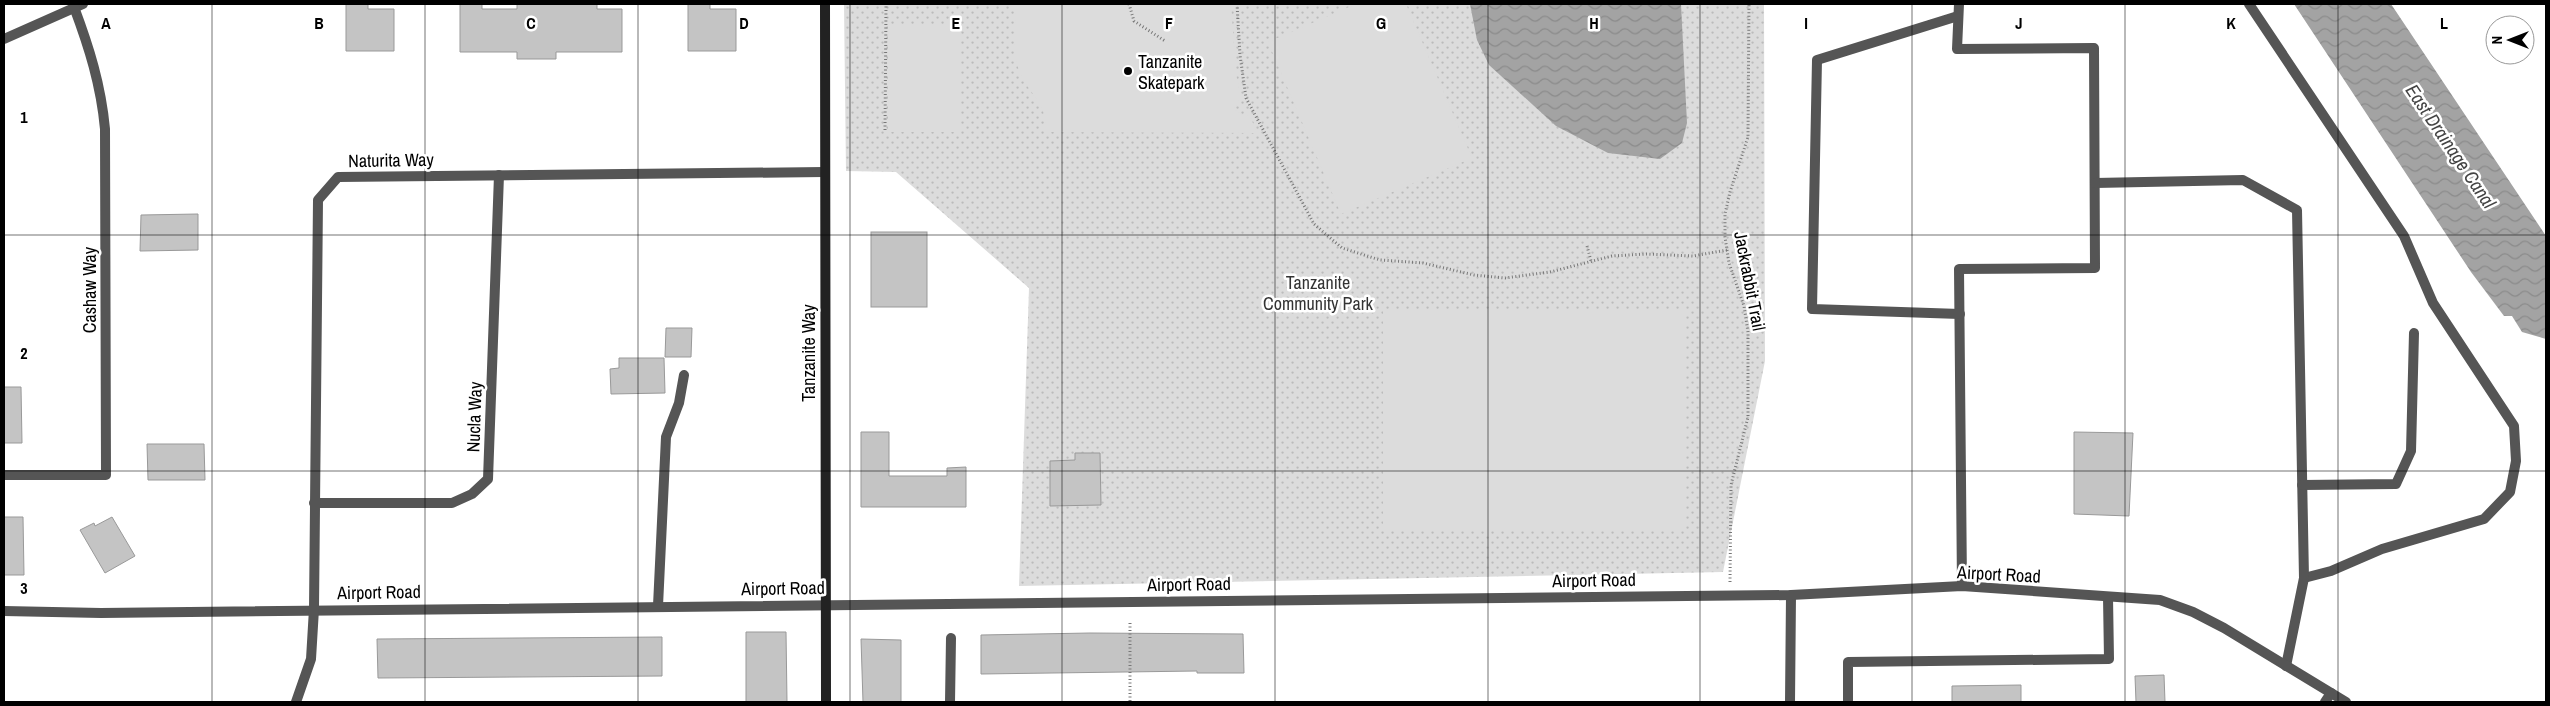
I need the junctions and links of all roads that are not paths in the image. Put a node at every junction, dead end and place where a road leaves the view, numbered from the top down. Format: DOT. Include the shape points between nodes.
graph roads {
  1 [pos="825,4"];
  2 [pos="1959,4"];
  3 [pos="2249,4"];
  4 [pos="79,5"];
  5 [pos="1958,16"];
  6 [pos="4,39"];
  7 [pos="824,172"];
  8 [pos="499,175"];
  9 [pos="2095,183"];
  10 [pos="1960,314"];
  11 [pos="2414,333"];
  12 [pos="684,375"];
  13 [pos="4,475"];
  14 [pos="2302,485"];
  15 [pos="314,503"];
  16 [pos="2304,578"];
  17 [pos="1962,586"];
  18 [pos="1791,595"];
  19 [pos="2108,597"];
  20 [pos="824,604"];
  21 [pos="658,606"];
  22 [pos="314,609"];
  23 [pos="4,611"];
  24 [pos="951,638"];
  25 [pos="2286,666"];
  26 [pos="2328,698"];
  27 [pos="296,702"];
  28 [pos="826,702"];
  29 [pos="950,702"];
  30 [pos="1790,702"];
  31 [pos="1848,702"];
  32 [pos="2346,702"];
  1 -- 7 [label="street, Tanzanite Way"];
  2 -- 5 [label="street"];
  3 -- 16 [label="street" via="2404,236 2433,303 2514,426 2516,461 2510,492 2484,519 2382,549 2331,571"];
  4 -- 6 [label="street"];
  4 -- 13 [label="street, Cashaw Way" via="102,96 105,129 106,475"];
  5 -- 9 [label="street" via="1957,49 2094,48"];
  5 -- 10 [label="street" via="1817,60 1812,309"];
  7 -- 8 [label="street, Naturita Way"];
  7 -- 20 [label="street, Tanzanite Way"];
  8 -- 15 [label="street, Nucla Way" via="488,478 472,494 452,503"];
  8 -- 15 [label="street, Naturita Way" via="338,177 318,200"];
  9 -- 10 [label="street" via="2095,268 1959,270"];
  9 -- 14 [label="street" via="2243,180 2297,210"];
  10 -- 17 [label="street"];
  11 -- 14 [label="street" via="2410,451 2396,484"];
  12 -- 21 [label="street" via="679,403 666,437"];
  14 -- 16 [label="street"];
  15 -- 22 [label="street, Naturita Way"];
  16 -- 25 [label="street"];
  17 -- 18 [label="street, Airport Road"];
  17 -- 19 [label="street, Airport Road"];
  18 -- 20 [label="street, Airport Road"];
  18 -- 30 [label="street"];
  19 -- 25 [label="street, Airport Road" via="2160,600 2193,612"];
  19 -- 31 [label="street" via="2109,659 1848,662"];
  20 -- 21 [label="street, Airport Road"];
  20 -- 28 [label="street, Tanzanite Way"];
  21 -- 22 [label="street, Airport Road"];
  22 -- 23 [label="street, Airport Road" via="101,613"];
  22 -- 27 [label="street, Naturita Way" via="311,659"];
  24 -- 29 [label="street"];
  25 -- 26 [label="street, Airport Road"];
  26 -- 32 [label="street, Airport Road"];
}
